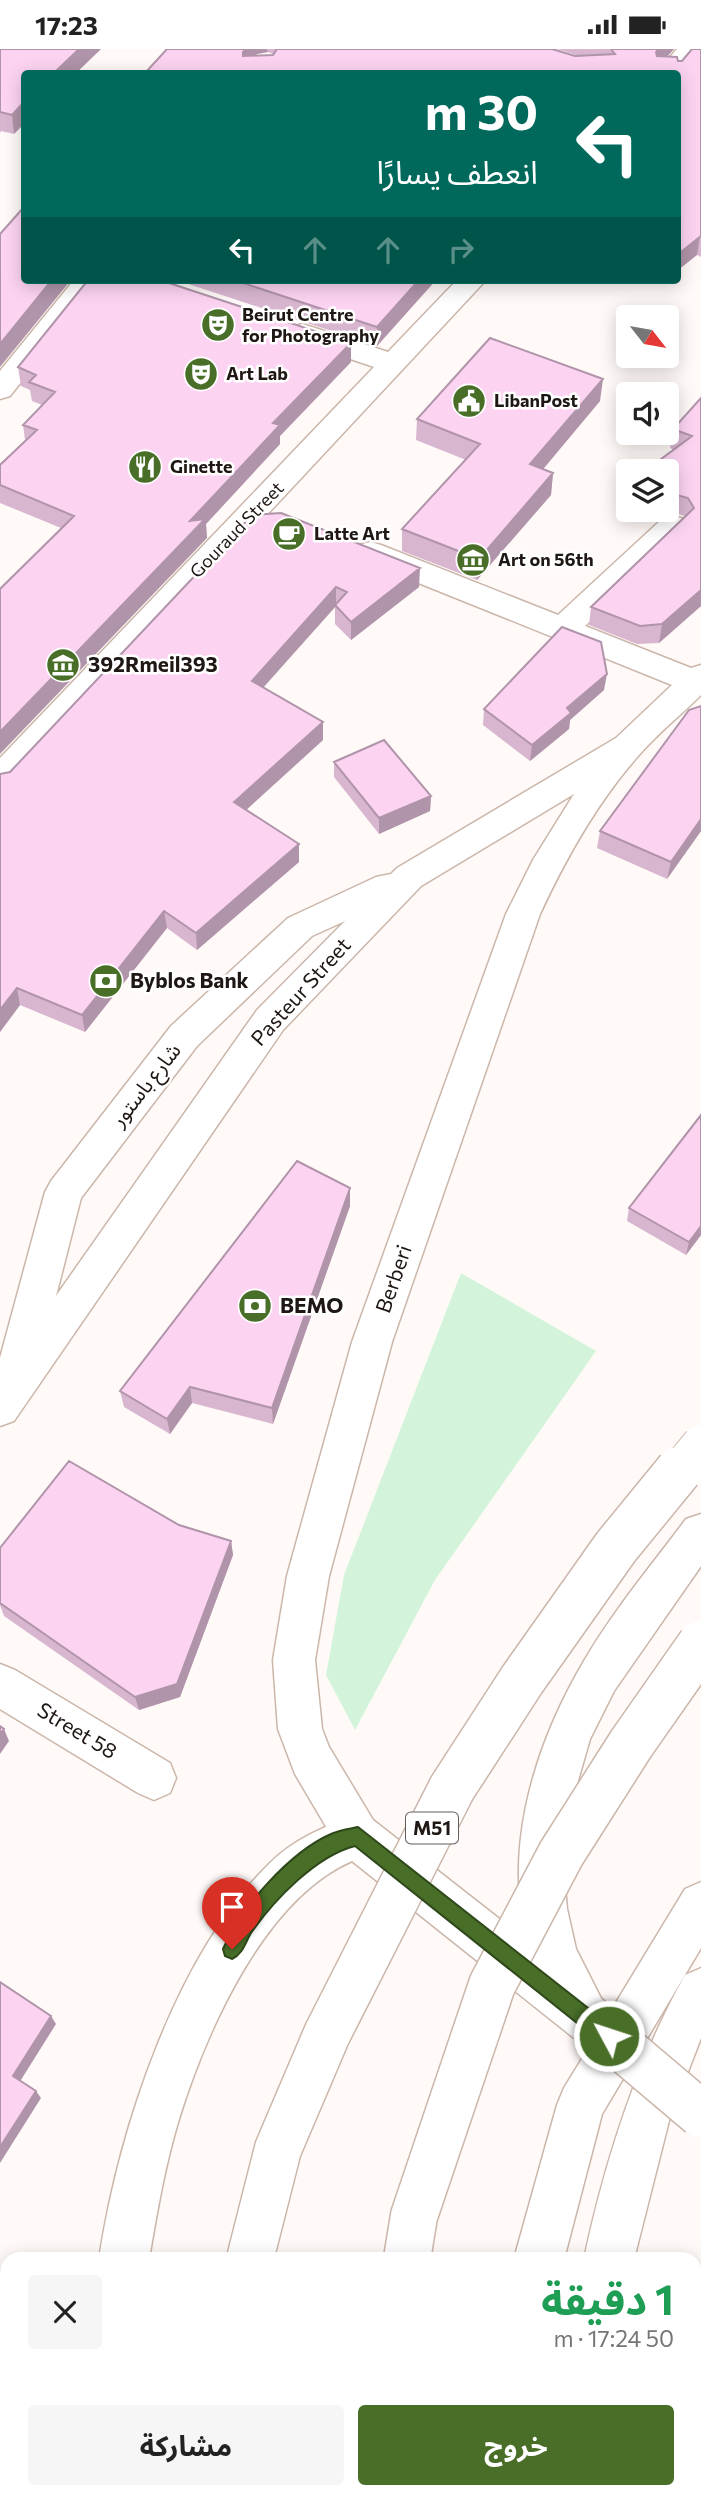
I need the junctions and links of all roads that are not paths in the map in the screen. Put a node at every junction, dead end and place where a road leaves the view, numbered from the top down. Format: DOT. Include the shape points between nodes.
graph roads {
  1 [pos="683,63"];
  2 [pos="701,79"];
  3 [pos="85,284"];
  4 [pos="468,284"];
  5 [pos="280,326"];
  6 [pos="394,364"];
  7 [pos="0,390"];
  8 [pos="673,526"];
  9 [pos="347,543"];
  10 [pos="562,628"];
  11 [pos="698,679"];
  12 [pos="628,746"];
  13 [pos="0,779"];
  14 [pos="409,877"];
  15 [pos="6,1399"];
  16 [pos="701,1443"];
  17 [pos="701,1534"];
  18 [pos="701,1644"];
  19 [pos="0,1685"];
  20 [pos="154,1778"];
  21 [pos="358,1836"];
  22 [pos="701,1905"];
  23 [pos="701,1991"];
  24 [pos="591,2021"];
  25 [pos="701,2114"];
  26 [pos="125,2252"];
  27 [pos="252,2252"];
  28 [pos="408,2252"];
  29 [pos="541,2252"];
  30 [pos="611,2252"];
  1 -- 2 [label="main road"];
  3 -- 7 [label="main road"];
  4 -- 6 [label="main road, Gouraud Street"];
  5 -- 6 [label="main road"];
  6 -- 13 [label="main road, Gouraud Street" via="270,513"];
  8 -- 10 [label="main road"];
  9 -- 10 [label="main road"];
  10 -- 11 [label="main road"];
  11 -- 12 [label="main road, Pasteur Street"];
  12 -- 14 [label="main road, Pasteur Street"];
  12 -- 21 [label="main road, Berberi" via="574,818 523,914 372,1342 308,1576 294,1660 300,1729 311,1759"];
  14 -- 15 [label="main road, Pasteur Street" via="270,1020"];
  14 -- 15 [label="main road, شارع باستور" via="300,927 184,1036 64,1192"];
  16 -- 27 [label="main road, M51, bridge" via="616,1547 452,1788 316,2059 278,2149"];
  17 -- 24 [label="main road" via="597,1678 571,1732 549,1807 542,1880 544,1913 564,1974"];
  18 -- 28 [label="main road, bridge" via="561,1854 492,1985 414,2216"];
  19 -- 20 [label="main road, Street 58"];
  21 -- 24 [label="main road"];
  21 -- 26 [label="main road" via="334,1842 293,1870 245,1925 193,2021 155,2119"];
  22 -- 29 [label="main road" via="581,2105"];
  23 -- 30 [label="main road" via="639,2135"];
  24 -- 25 [label="main road, bridge"];
}
